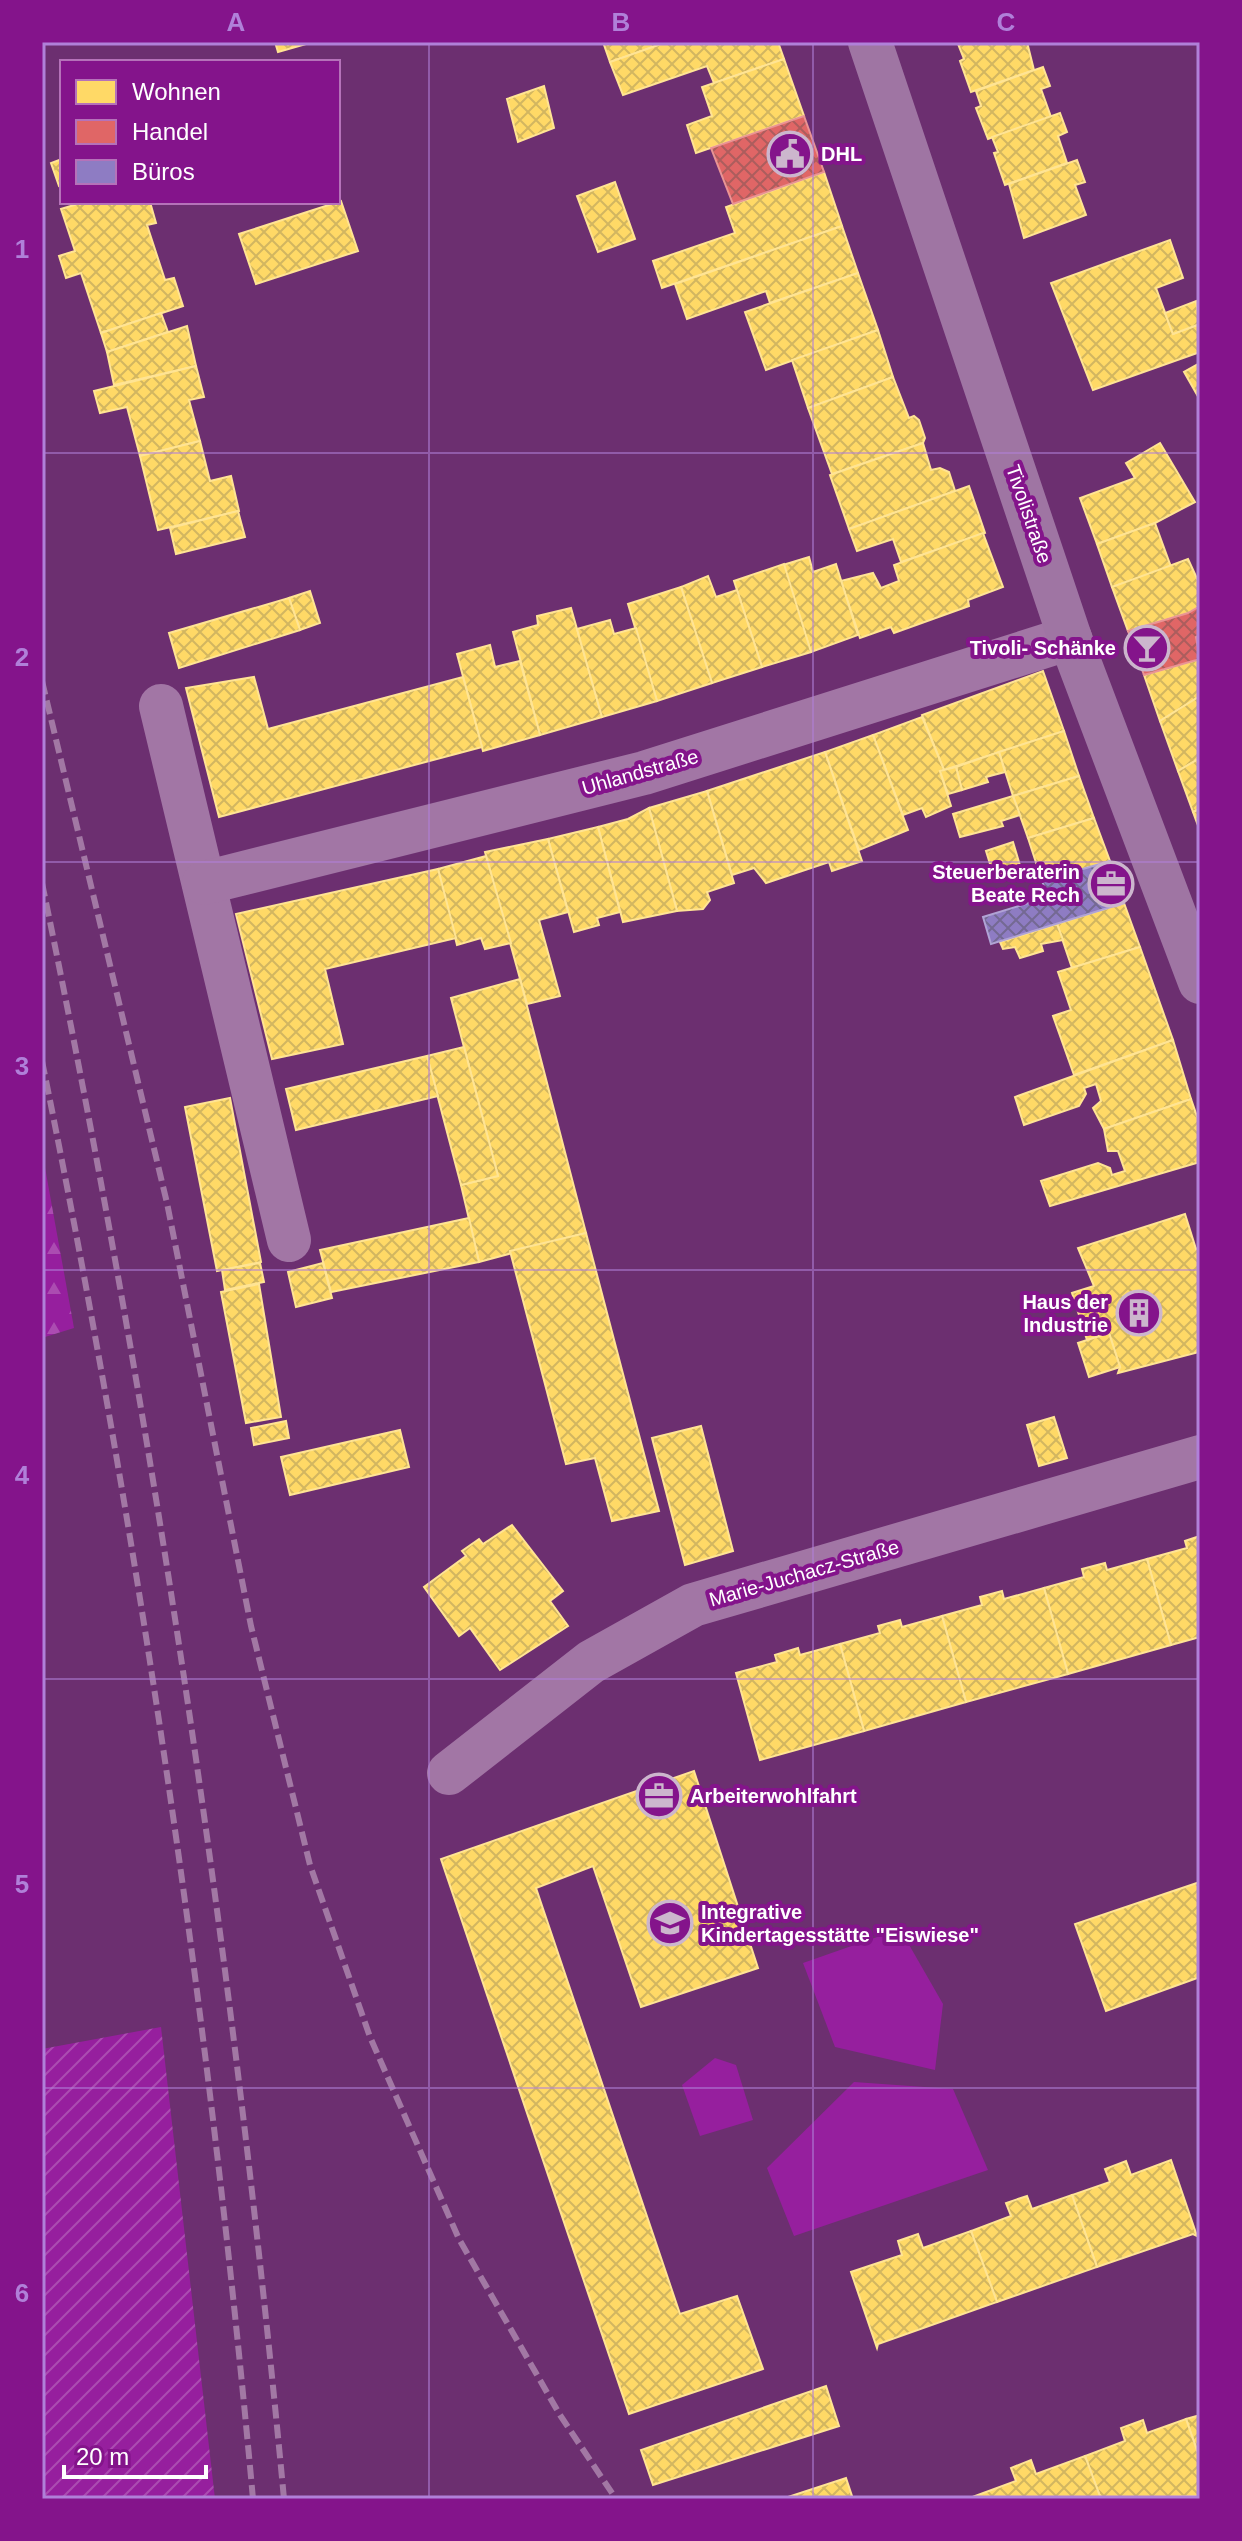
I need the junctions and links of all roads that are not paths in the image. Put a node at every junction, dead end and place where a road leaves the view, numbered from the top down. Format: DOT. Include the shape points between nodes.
graph roads {
  1 [pos="870,42"];
  2 [pos="1070,638"];
  3 [pos="161,706"];
  4 [pos="204,883"];
  5 [pos="1200,982"];
  6 [pos="289,1240"];
  7 [pos="1200,1457"];
  8 [pos="449,1773"];
  1 -- 2 [label="main road, Tivolistraße"];
  2 -- 4 [label="street, Uhlandstraße" via="644,773"];
  2 -- 5 [label="main road, Tivolistraße"];
  3 -- 4 [label="street"];
  4 -- 6 [label="street"];
  7 -- 8 [label="street, Marie-Juchacz-Straße" via="693,1605 591,1662"];
}
